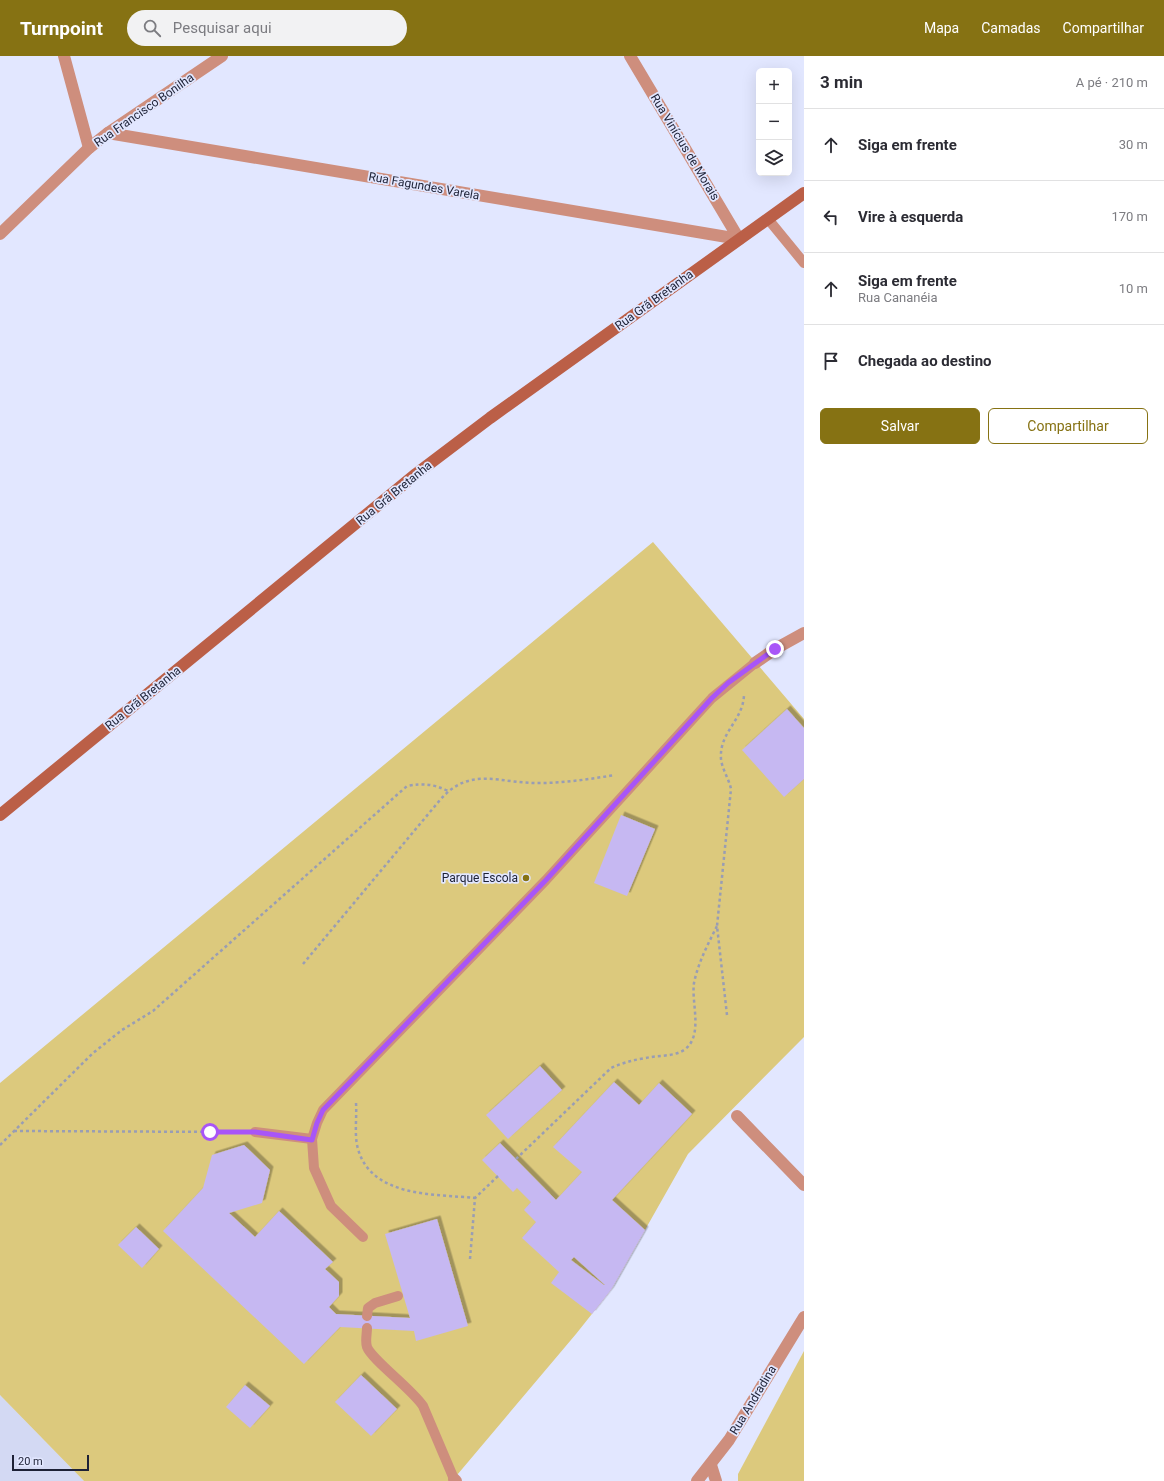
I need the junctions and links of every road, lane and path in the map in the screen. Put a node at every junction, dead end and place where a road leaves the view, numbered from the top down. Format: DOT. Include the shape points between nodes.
graph roads {
  1 [pos="64,56"];
  2 [pos="222,56"];
  3 [pos="630,56"];
  4 [pos="108,133"];
  5 [pos="89,148"];
  6 [pos="804,193"];
  7 [pos="768,219"];
  8 [pos="0,234"];
  9 [pos="739,239"];
  10 [pos="804,264"];
  11 [pos="804,633"];
  12 [pos="755,663"];
  13 [pos="742,673"];
  14 [pos="644,771"];
  15 [pos="448,791"];
  16 [pos="0,815"];
  17 [pos="717,926"];
  18 [pos="303,964"];
  19 [pos="727,1015"];
  20 [pos="351,1081"];
  21 [pos="737,1116"];
  22 [pos="14,1131"];
  23 [pos="255,1132"];
  24 [pos="312,1140"];
  25 [pos="0,1145"];
  26 [pos="516,1159"];
  27 [pos="498,1176"];
  28 [pos="804,1185"];
  29 [pos="476,1198"];
  30 [pos="363,1237"];
  31 [pos="470,1259"];
  32 [pos="398,1296"];
  33 [pos="367,1316"];
  34 [pos="804,1317"];
  35 [pos="367,1328"];
  36 [pos="710,1465"];
  37 [pos="455,1480"];
  38 [pos="697,1481"];
  39 [pos="716,1481"];
  1 -- 5 [label="street"];
  2 -- 4 [label="street, Rua Francisco Bonilha"];
  3 -- 9 [label="street, Rua Vinícius de Morais"];
  4 -- 5 [label="street, Rua Francisco Bonilha"];
  4 -- 9 [label="street, Rua Fagundes Varela"];
  5 -- 8 [label="street, Rua Francisco Bonilha"];
  6 -- 7 [label="street, Rua Grã Bretanha"];
  7 -- 9 [label="street, Rua Grã Bretanha"];
  7 -- 10 [label="lane"];
  9 -- 16 [label="street, Rua Grã Bretanha" via="416,474"];
  11 -- 12 [label="street"];
  12 -- 13 [label="lane"];
  13 -- 14 [label="lane" via="712,698"];
  13 -- 17 [label="path" via="744,704 722,744 721,761 731,789"];
  14 -- 15 [label="path" via="559,783 474,779 460,783"];
  14 -- 20 [label="lane" via="546,880"];
  15 -- 18 [label="path"];
  15 -- 22 [label="path" via="432,784 407,786 153,1011 122,1030 93,1053"];
  17 -- 19 [label="path"];
  17 -- 26 [label="path" via="702,955 694,983 694,1039 685,1049 672,1054 625,1062 611,1068"];
  20 -- 24 [label="lane" via="323,1110"];
  20 -- 29 [label="path" via="356,1098 358,1148 363,1161 377,1178 407,1191"];
  21 -- 28 [label="street"];
  22 -- 23 [label="path"];
  22 -- 25 [label="path"];
  23 -- 24 [label="lane"];
  24 -- 30 [label="lane" via="314,1168 331,1206"];
  27 -- 29 [label="path"];
  29 -- 31 [label="path"];
  32 -- 33 [label="lane" via="375,1303 368,1308"];
  34 -- 36 [label="street, Rua Andradina" via="729,1440"];
  35 -- 37 [label="lane" via="366,1342 371,1353 416,1396 423,1406"];
  36 -- 38 [label="street, Rua Andradina"];
  36 -- 39 [label="street"];
}
